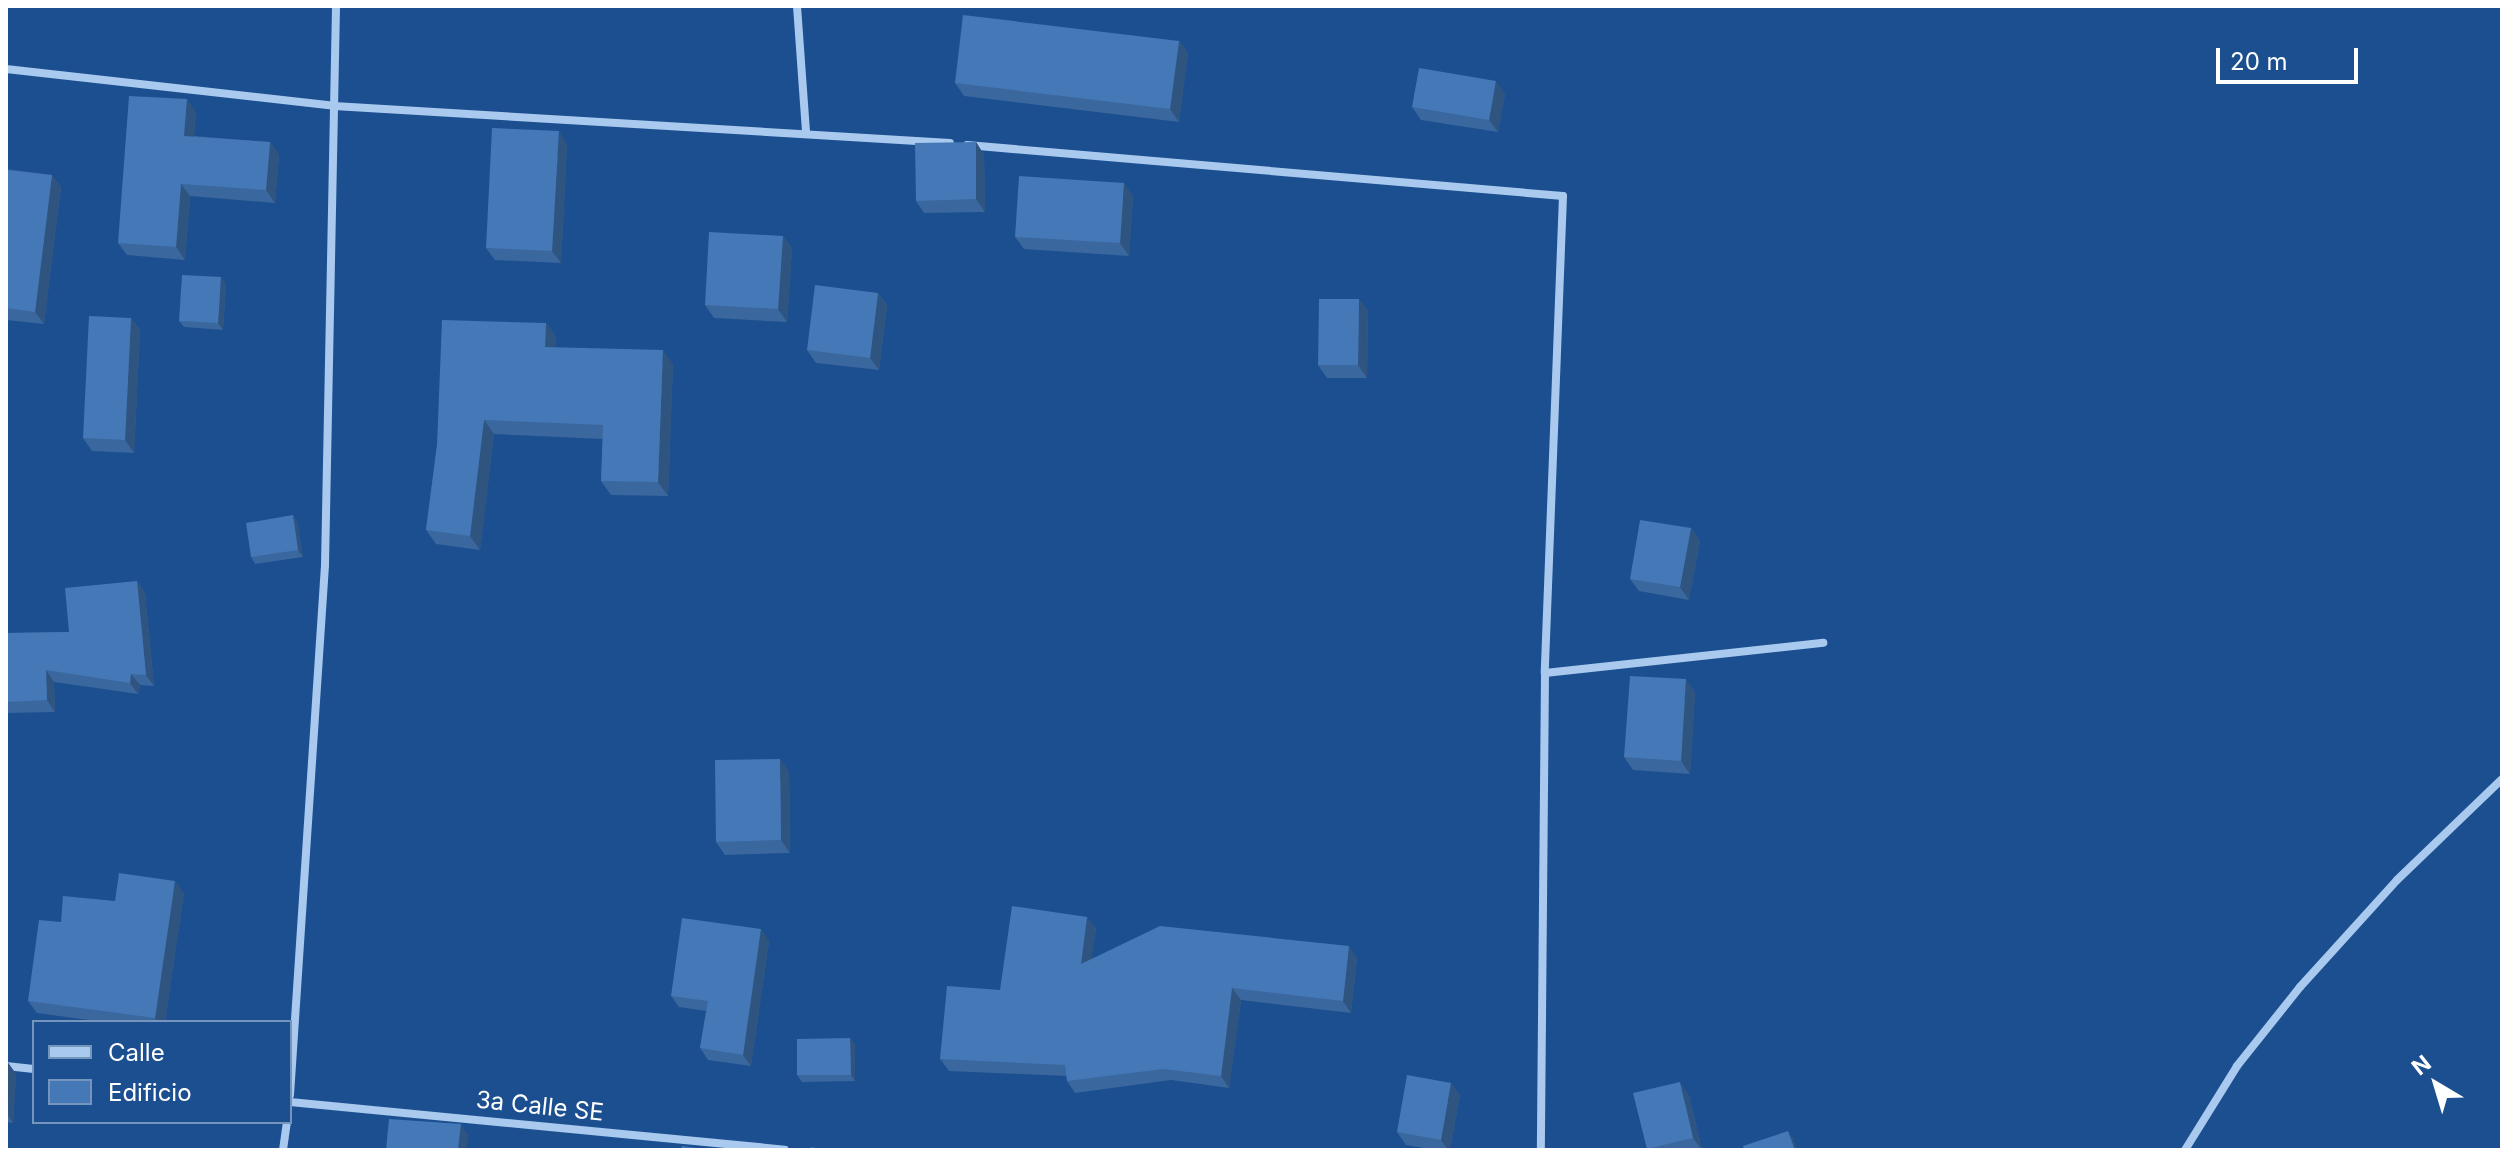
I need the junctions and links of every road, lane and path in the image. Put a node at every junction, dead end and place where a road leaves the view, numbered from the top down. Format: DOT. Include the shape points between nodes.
graph roads {
  1 [pos="336,6"];
  2 [pos="797,6"];
  3 [pos="6,69"];
  4 [pos="334,106"];
  5 [pos="806,131"];
  6 [pos="1823,643"];
  7 [pos="1545,673"];
  8 [pos="2502,779"];
  9 [pos="292,1065"];
  10 [pos="6,1066"];
  11 [pos="32,1069"];
  12 [pos="292,1102"];
  13 [pos="287,1124"];
  14 [pos="283,1150"];
  15 [pos="785,1150"];
  16 [pos="1541,1150"];
  17 [pos="2185,1150"];
  1 -- 4 [label="street"];
  2 -- 5 [label="street"];
  3 -- 4 [label="street"];
  4 -- 5 [label="street"];
  4 -- 9 [label="street" via="325,565"];
  5 -- 7 [label="street" via="1563,196"];
  6 -- 7 [label="street"];
  7 -- 16 [label="street"];
  8 -- 17 [label="street" via="2397,880 2300,987 2237,1066"];
  10 -- 11 [label="street"];
  12 -- 15 [label="street, 3a Calle SE"];
  13 -- 14 [label="street"];
}
